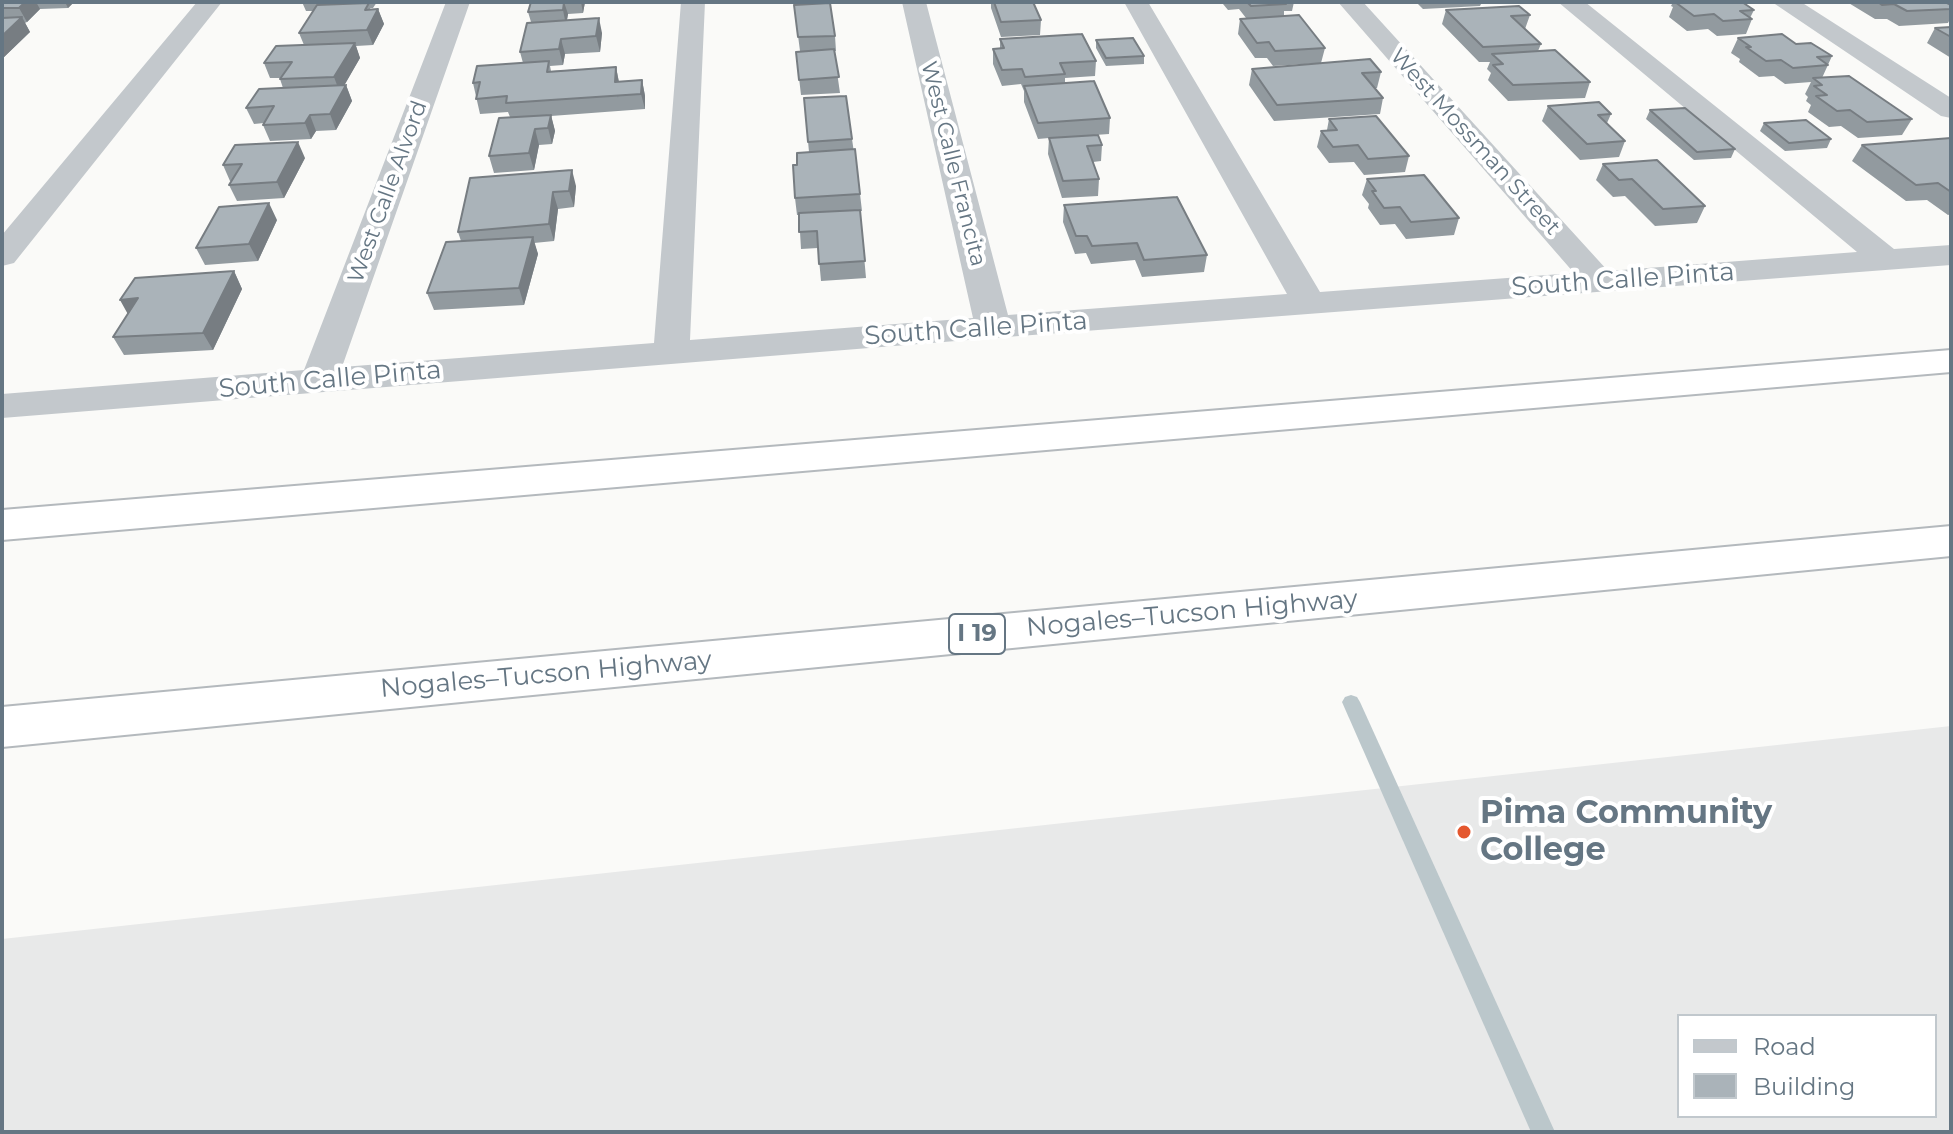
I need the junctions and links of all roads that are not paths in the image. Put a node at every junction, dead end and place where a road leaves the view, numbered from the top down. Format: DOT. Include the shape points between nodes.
graph roads {
  1 [pos="210,2"];
  2 [pos="458,2"];
  3 [pos="693,2"];
  4 [pos="914,2"];
  5 [pos="1136,2"];
  6 [pos="1350,2"];
  7 [pos="1570,2"];
  8 [pos="1784,2"];
  9 [pos="1951,110"];
  10 [pos="1951,255"];
  11 [pos="2,256"];
  12 [pos="1887,260"];
  13 [pos="1600,282"];
  14 [pos="1310,304"];
  15 [pos="993,327"];
  16 [pos="671,353"];
  17 [pos="1951,361"];
  18 [pos="318,382"];
  19 [pos="2,406"];
  20 [pos="2,525"];
  21 [pos="1951,541"];
  22 [pos="2,727"];
  1 -- 11 [label="street"];
  2 -- 18 [label="street, West Calle Alvord"];
  3 -- 16 [label="street"];
  4 -- 15 [label="street, West Calle Francita"];
  5 -- 14 [label="street"];
  6 -- 13 [label="street, West Mossman Street"];
  7 -- 12 [label="street"];
  8 -- 9 [label="street"];
  10 -- 12 [label="street, South Calle Pinta"];
  12 -- 13 [label="street, South Calle Pinta"];
  13 -- 14 [label="street, South Calle Pinta"];
  14 -- 15 [label="street, South Calle Pinta"];
  15 -- 16 [label="street, South Calle Pinta"];
  16 -- 18 [label="street, South Calle Pinta"];
  17 -- 20 [label="highway"];
  18 -- 19 [label="street, South Calle Pinta"];
  21 -- 22 [label="highway, Nogales–Tucson Highway / I 19"];
}
